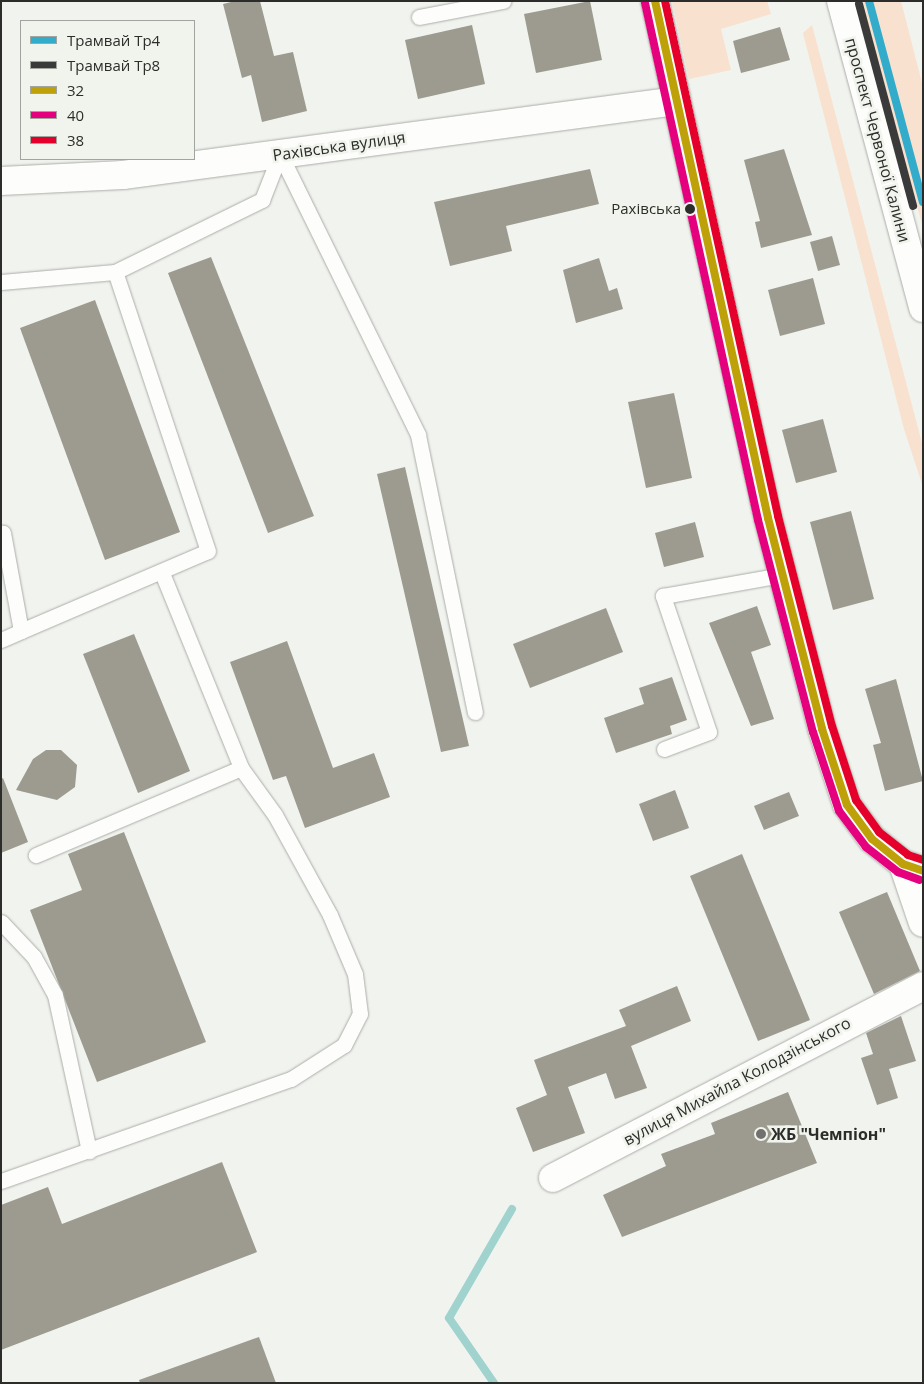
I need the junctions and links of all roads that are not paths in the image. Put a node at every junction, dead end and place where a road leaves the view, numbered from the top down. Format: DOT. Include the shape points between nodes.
graph roads {
  1 [pos="503,1"];
  2 [pos="655,1"];
  3 [pos="841,1"];
  4 [pos="420,17"];
  5 [pos="676,101"];
  6 [pos="280,154"];
  7 [pos="1,181"];
  8 [pos="115,272"];
  9 [pos="1,282"];
  10 [pos="923,308"];
  11 [pos="3,533"];
  12 [pos="162,573"];
  13 [pos="782,575"];
  14 [pos="21,631"];
  15 [pos="1,640"];
  16 [pos="475,712"];
  17 [pos="664,749"];
  18 [pos="241,768"];
  19 [pos="36,855"];
  20 [pos="913,867"];
  21 [pos="1,922"];
  22 [pos="923,922"];
  23 [pos="923,986"];
  24 [pos="88,1151"];
  25 [pos="553,1178"];
  26 [pos="1,1181"];
  1 -- 4 [label="lane"];
  2 -- 5 [label="main road"];
  3 -- 10 [label="main road, проспект Червоної Калини"];
  5 -- 6 [label="main road, Рахівська вулиця"];
  5 -- 13 [label="main road"];
  6 -- 7 [label="main road, Рахівська вулиця" via="123,175"];
  6 -- 8 [label="lane" via="262,200"];
  6 -- 16 [label="lane" via="418,435"];
  8 -- 9 [label="lane"];
  8 -- 12 [label="lane" via="208,551"];
  11 -- 14 [label="lane"];
  12 -- 14 [label="lane"];
  12 -- 18 [label="lane"];
  13 -- 17 [label="lane" via="663,596 709,732"];
  13 -- 20 [label="main road" via="847,805 872,839"];
  14 -- 15 [label="lane"];
  18 -- 19 [label="lane"];
  18 -- 24 [label="lane" via="294,847 345,947 361,995 355,1031 330,1058 291,1079"];
  20 -- 22 [label="main road"];
  21 -- 24 [label="lane" via="34,957 55,995"];
  23 -- 25 [label="main road, вулиця Михайла Колодзінського"];
  24 -- 26 [label="lane"];
}
